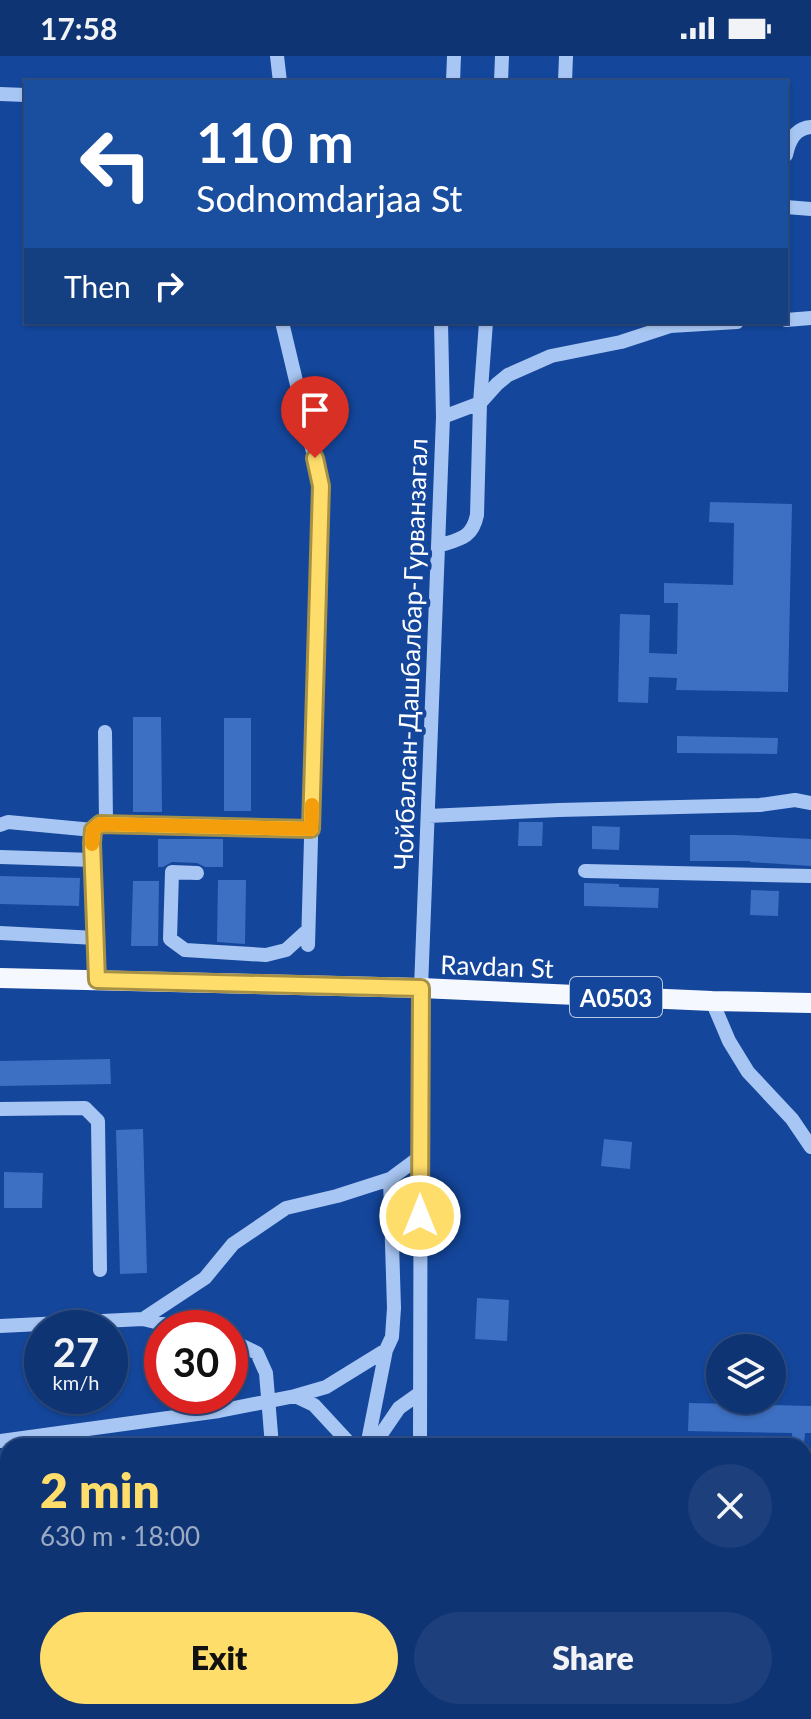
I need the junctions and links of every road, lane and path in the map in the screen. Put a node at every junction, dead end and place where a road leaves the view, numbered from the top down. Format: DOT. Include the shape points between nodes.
graph roads {
  1 [pos="277,56"];
  2 [pos="454,56"];
  3 [pos="502,56"];
  4 [pos="566,56"];
  5 [pos="280,80"];
  6 [pos="453,80"];
  7 [pos="501,80"];
  8 [pos="565,80"];
  9 [pos="0,94"];
  10 [pos="24,95"];
  11 [pos="811,127"];
  12 [pos="788,143"];
  13 [pos="788,207"];
  14 [pos="811,209"];
  15 [pos="811,318"];
  16 [pos="788,320"];
  17 [pos="282,324"];
  18 [pos="441,324"];
  19 [pos="486,324"];
  20 [pos="666,324"];
  21 [pos="480,403"];
  22 [pos="443,417"];
  23 [pos="438,546"];
  24 [pos="105,732"];
  25 [pos="811,803"];
  26 [pos="428,816"];
  27 [pos="0,825"];
  28 [pos="100,827"];
  29 [pos="311,829"];
  30 [pos="0,857"];
  31 [pos="93,860"];
  32 [pos="585,871"];
  33 [pos="197,873"];
  34 [pos="811,876"];
  35 [pos="0,933"];
  36 [pos="96,938"];
  37 [pos="0,978"];
  38 [pos="97,980"];
  39 [pos="421,988"];
  40 [pos="712,1001"];
  41 [pos="811,1003"];
  42 [pos="0,1109"];
  43 [pos="811,1147"];
  44 [pos="421,1156"];
  45 [pos="390,1179"];
  46 [pos="100,1270"];
  47 [pos="143,1319"];
  48 [pos="0,1326"];
  49 [pos="248,1349"];
  50 [pos="386,1350"];
  51 [pos="420,1393"];
  52 [pos="295,1396"];
  53 [pos="267,1401"];
  54 [pos="22,1438"];
  55 [pos="271,1438"];
  56 [pos="345,1438"];
  57 [pos="369,1438"];
  58 [pos="378,1438"];
  59 [pos="420,1438"];
  1 -- 5 [label="street"];
  2 -- 6 [label="street"];
  3 -- 7 [label="street"];
  4 -- 8 [label="street"];
  9 -- 10 [label="street"];
  11 -- 12 [label="street" via="795,133"];
  13 -- 14 [label="street"];
  15 -- 16 [label="street"];
  17 -- 29 [label="street" via="321,486"];
  18 -- 22 [label="street, Чойбалсан-Дашбалбар-Гурванзагал"];
  19 -- 21 [label="street"];
  20 -- 21 [label="street" via="621,342 551,356 508,375"];
  21 -- 22 [label="street"];
  21 -- 23 [label="street" via="475,527 467,536"];
  22 -- 23 [label="street, Чойбалсан-Дашбалбар-Гурванзагал"];
  23 -- 26 [label="street, Чойбалсан-Дашбалбар-Гурванзагал"];
  24 -- 28 [label="street"];
  25 -- 26 [label="street"];
  26 -- 39 [label="street, Чойбалсан-Дашбалбар-Гурванзагал"];
  27 -- 28 [label="street"];
  28 -- 29 [label="street"];
  28 -- 31 [label="street"];
  29 -- 33 [label="street" via="308,938 286,950 266,955 185,950 170,939 172,872"];
  30 -- 31 [label="street"];
  31 -- 36 [label="street"];
  32 -- 34 [label="street"];
  35 -- 36 [label="street"];
  36 -- 38 [label="street"];
  37 -- 38 [label="main road, A0503"];
  38 -- 39 [label="main road, A0503"];
  39 -- 40 [label="main road, Ravdan St / A0503"];
  39 -- 44 [label="street, Чойбалсан-Дашбалбар-Гурванзагал"];
  40 -- 41 [label="main road, Ravdan St / A0503"];
  40 -- 43 [label="street" via="748,1072"];
  42 -- 46 [label="street" via="85,1108 98,1121"];
  44 -- 45 [label="street"];
  44 -- 51 [label="street, Чойбалсан-Дашбалбар-Гурванзагал"];
  45 -- 47 [label="street" via="286,1208 233,1244 205,1278"];
  45 -- 50 [label="street" via="394,1308"];
  47 -- 48 [label="street"];
  49 -- 53 [label="street" via="257,1353 266,1373"];
  50 -- 52 [label="street" via="326,1387"];
  50 -- 57 [label="street"];
  51 -- 58 [label="street" via="399,1408"];
  51 -- 59 [label="street, Чойбалсан-Дашбалбар-Гурванзагал"];
  52 -- 53 [label="street"];
  52 -- 56 [label="street" via="314,1405"];
  53 -- 54 [label="street"];
  53 -- 55 [label="street"];
}
